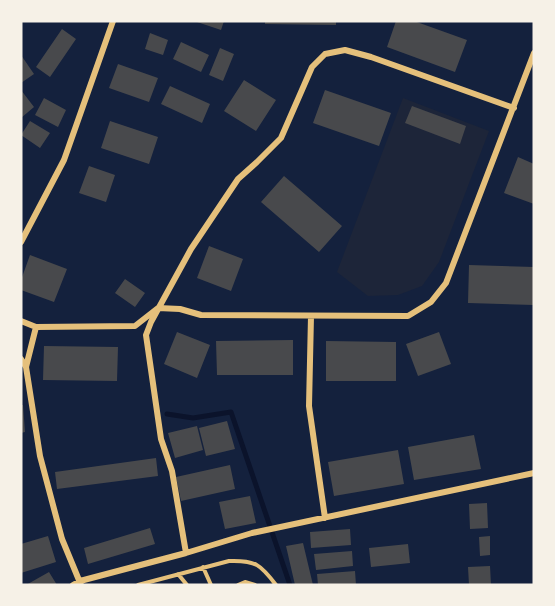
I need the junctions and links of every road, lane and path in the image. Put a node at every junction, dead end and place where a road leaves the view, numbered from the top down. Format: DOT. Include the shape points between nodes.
graph roads {
  1 [pos="113,21"];
  2 [pos="534,53"];
  3 [pos="514,108"];
  4 [pos="22,239"];
  5 [pos="158,308"];
  6 [pos="311,316"];
  7 [pos="21,321"];
  8 [pos="36,327"];
  9 [pos="21,359"];
  10 [pos="26,367"];
  11 [pos="534,473"];
  12 [pos="326,518"];
  13 [pos="186,553"];
  14 [pos="203,567"];
  15 [pos="178,574"];
  16 [pos="274,583"];
  17 [pos="78,584"];
  18 [pos="146,584"];
  19 [pos="138,585"];
  20 [pos="186,585"];
  21 [pos="211,585"];
  22 [pos="238,585"];
  23 [pos="255,585"];
  24 [pos="269,585"];
  1 -- 4 [label="street" via="64,160"];
  2 -- 3 [label="street"];
  3 -- 5 [label="street" via="371,57 345,50 326,54 312,67 281,138 238,179 191,249"];
  3 -- 6 [label="street" via="446,283 431,302 408,316"];
  5 -- 6 [label="street" via="201,315"];
  5 -- 8 [label="street" via="135,326"];
  5 -- 13 [label="street" via="146,335 160,439 172,471"];
  6 -- 12 [label="street" via="309,406"];
  7 -- 8 [label="street"];
  8 -- 10 [label="street"];
  9 -- 10 [label="street"];
  10 -- 17 [label="street" via="40,456"];
  11 -- 12 [label="street"];
  12 -- 13 [label="street" via="252,533"];
  13 -- 17 [label="street"];
  14 -- 15 [label="lane"];
  14 -- 16 [label="lane" via="251,561 261,566"];
  14 -- 21 [label="lane"];
  15 -- 18 [label="lane"];
  15 -- 20 [label="lane"];
  16 -- 24 [label="lane"];
  18 -- 19 [label="lane"];
  22 -- 23 [label="lane"];
}
